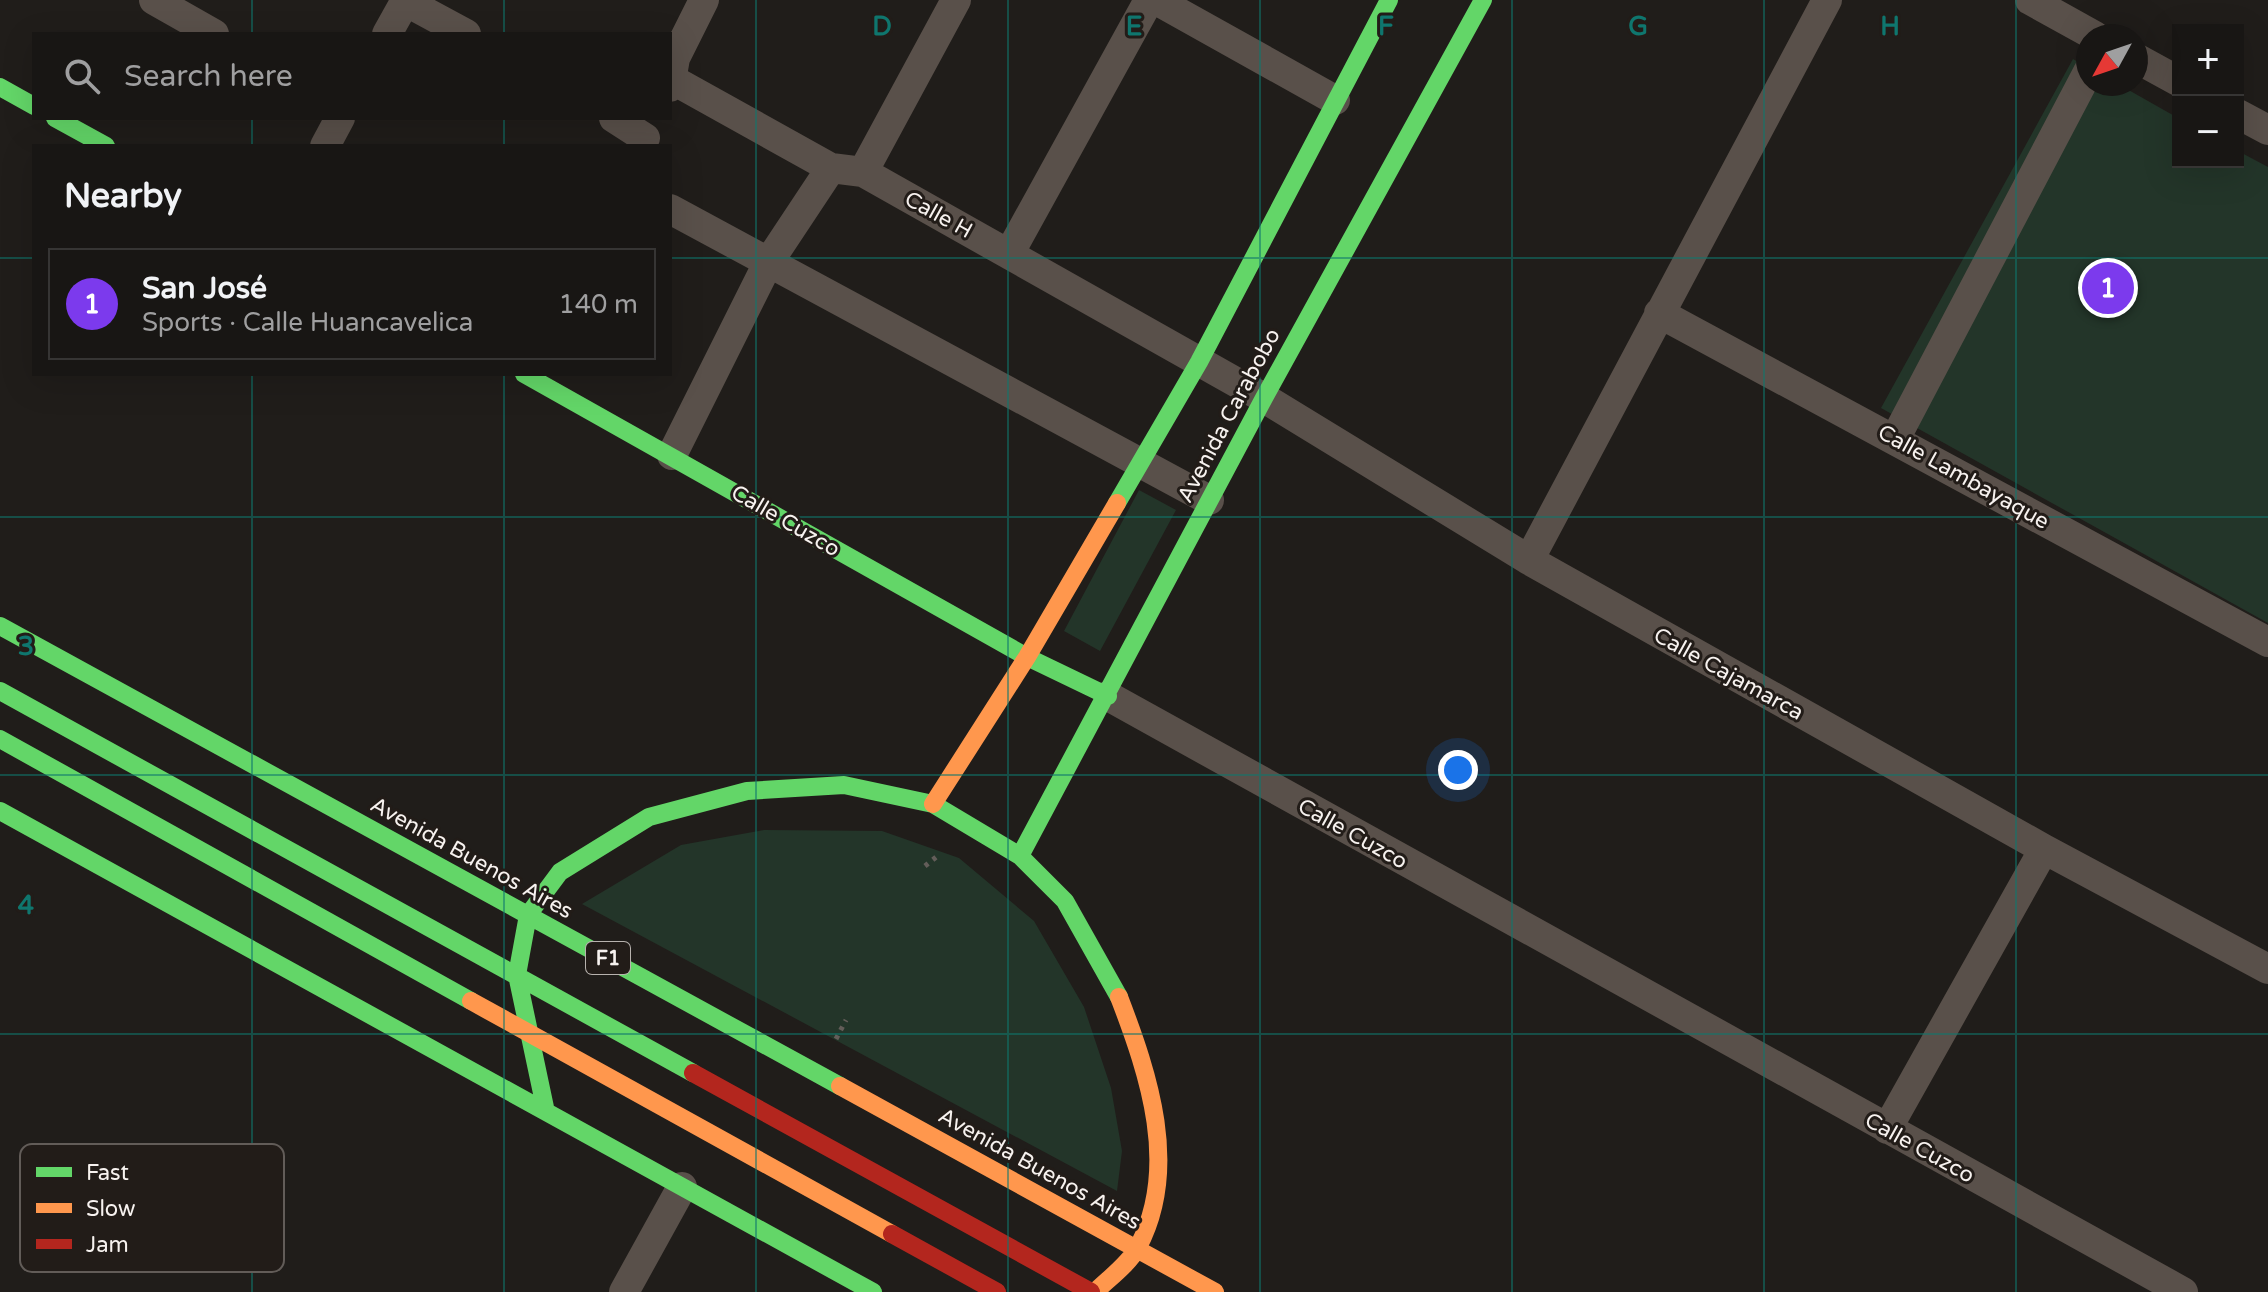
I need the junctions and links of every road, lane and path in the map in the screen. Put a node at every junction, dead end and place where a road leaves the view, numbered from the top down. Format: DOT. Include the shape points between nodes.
graph roads {
  1 [pos="154,0"];
  2 [pos="704,0"];
  3 [pos="956,0"];
  4 [pos="1149,0"];
  5 [pos="1156,0"];
  6 [pos="1389,0"];
  7 [pos="1483,0"];
  8 [pos="1827,0"];
  9 [pos="2030,0"];
  10 [pos="405,1"];
  11 [pos="2076,25"];
  12 [pos="210,32"];
  13 [pos="388,32"];
  14 [pos="462,32"];
  15 [pos="2148,65"];
  16 [pos="2172,78"];
  17 [pos="672,83"];
  18 [pos="0,87"];
  19 [pos="2076,95"];
  20 [pos="1335,100"];
  21 [pos="32,105"];
  22 [pos="2244,117"];
  23 [pos="59,120"];
  24 [pos="339,120"];
  25 [pos="618,120"];
  26 [pos="2268,130"];
  27 [pos="648,134"];
  28 [pos="102,144"];
  29 [pos="326,144"];
  30 [pos="831,168"];
  31 [pos="863,172"];
  32 [pos="672,210"];
  33 [pos="1009,254"];
  34 [pos="768,263"];
  35 [pos="1659,313"];
  36 [pos="1199,362"];
  37 [pos="528,376"];
  38 [pos="1264,398"];
  39 [pos="1895,439"];
  40 [pos="672,455"];
  41 [pos="1140,461"];
  42 [pos="1209,500"];
  43 [pos="1529,560"];
  44 [pos="0,626"];
  45 [pos="2268,642"];
  46 [pos="1027,657"];
  47 [pos="0,691"];
  48 [pos="1108,696"];
  49 [pos="0,739"];
  50 [pos="933,804"];
  51 [pos="0,811"];
  52 [pos="2044,849"];
  53 [pos="1020,856"];
  54 [pos="528,915"];
  55 [pos="2268,969"];
  56 [pos="517,975"];
  57 [pos="527,1031"];
  58 [pos="546,1112"];
  59 [pos="1887,1129"];
  60 [pos="682,1187"];
  61 [pos="1137,1249"];
  62 [pos="624,1292"];
  63 [pos="873,1292"];
  64 [pos="997,1292"];
  65 [pos="1093,1292"];
  66 [pos="1215,1292"];
  67 [pos="2183,1292"];
  1 -- 12 [label="street"];
  2 -- 17 [label="street" via="675,58"];
  3 -- 31 [label="street"];
  4 -- 33 [label="street"];
  5 -- 20 [label="street"];
  6 -- 20 [label="main road"];
  7 -- 38 [label="main road, Avenida Carabobo"];
  8 -- 35 [label="street"];
  9 -- 11 [label="street"];
  10 -- 13 [label="street"];
  10 -- 14 [label="street"];
  15 -- 16 [label="street"];
  17 -- 30 [label="street, Calle H"];
  18 -- 21 [label="main road"];
  19 -- 39 [label="street"];
  20 -- 36 [label="main road"];
  22 -- 26 [label="street"];
  23 -- 28 [label="main road"];
  24 -- 29 [label="street"];
  25 -- 27 [label="street"];
  30 -- 31 [label="street, Calle H"];
  30 -- 34 [label="street"];
  31 -- 33 [label="street, Calle H"];
  32 -- 34 [label="street"];
  33 -- 36 [label="street, Calle H"];
  34 -- 40 [label="street"];
  34 -- 41 [label="street"];
  35 -- 39 [label="street, Calle Lambayaque"];
  35 -- 43 [label="street"];
  36 -- 38 [label="street, Calle Cajamarca"];
  36 -- 41 [label="main road"];
  37 -- 40 [label="main road, Calle Cuzco"];
  38 -- 42 [label="main road, Avenida Carabobo"];
  38 -- 43 [label="street, Calle Cajamarca"];
  39 -- 45 [label="street, Calle Lambayaque"];
  40 -- 46 [label="main road, Calle Cuzco"];
  41 -- 42 [label="street"];
  41 -- 46 [label="main road"];
  42 -- 48 [label="main road, Avenida Carabobo"];
  43 -- 52 [label="street, Calle Cajamarca"];
  44 -- 54 [label="main road, Avenida Buenos Aires / F1"];
  46 -- 48 [label="main road, Calle Cuzco"];
  46 -- 50 [label="main road"];
  47 -- 56 [label="main road"];
  48 -- 53 [label="main road, Avenida Carabobo"];
  48 -- 59 [label="street, Calle Cuzco"];
  49 -- 57 [label="main road"];
  50 -- 53 [label="main road"];
  50 -- 54 [label="main road" via="844,785 747,791 649,817 560,872"];
  51 -- 58 [label="main road"];
  52 -- 55 [label="street, Calle Cajamarca"];
  52 -- 59 [label="street"];
  53 -- 61 [label="main road" via="1065,901 1113,981 1145,1064 1158,1134 1156,1194"];
  54 -- 56 [label="main road"];
  54 -- 61 [label="main road, Avenida Buenos Aires / F1"];
  56 -- 57 [label="main road"];
  56 -- 65 [label="main road"];
  57 -- 58 [label="main road"];
  57 -- 64 [label="main road"];
  58 -- 60 [label="main road"];
  59 -- 67 [label="street, Calle Cuzco"];
  60 -- 62 [label="street"];
  60 -- 63 [label="main road"];
  61 -- 65 [label="main road"];
  61 -- 66 [label="main road, Avenida Buenos Aires / F1"];
}
